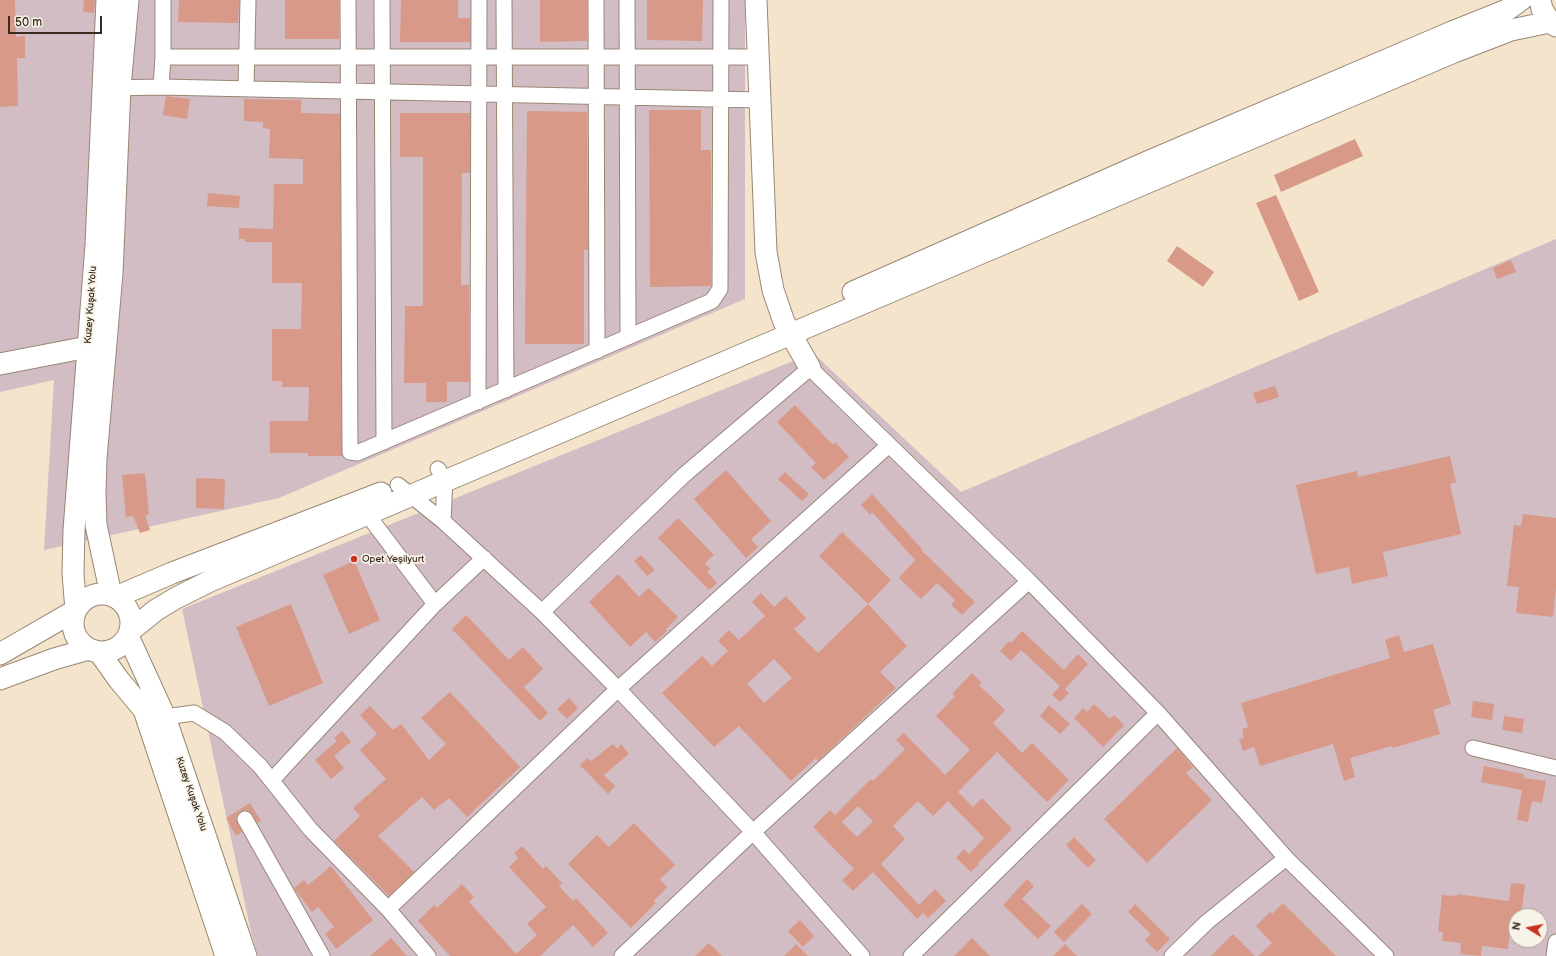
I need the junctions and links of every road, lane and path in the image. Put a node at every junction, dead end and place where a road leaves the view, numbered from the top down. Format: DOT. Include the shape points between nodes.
graph roads {
  1 [pos="107,0"];
  2 [pos="128,0"];
  3 [pos="163,0"];
  4 [pos="248,0"];
  5 [pos="348,0"];
  6 [pos="382,0"];
  7 [pos="478,0"];
  8 [pos="504,0"];
  9 [pos="596,0"];
  10 [pos="627,0"];
  11 [pos="721,0"];
  12 [pos="756,0"];
  13 [pos="1521,0"];
  14 [pos="1540,0"];
  15 [pos="1553,24"];
  16 [pos="247,56"];
  17 [pos="163,57"];
  18 [pos="348,57"];
  19 [pos="382,57"];
  20 [pos="478,57"];
  21 [pos="504,57"];
  22 [pos="596,57"];
  23 [pos="627,57"];
  24 [pos="721,57"];
  25 [pos="757,57"];
  26 [pos="161,87"];
  27 [pos="112,88"];
  28 [pos="246,89"];
  29 [pos="348,91"];
  30 [pos="382,92"];
  31 [pos="478,94"];
  32 [pos="504,95"];
  33 [pos="596,97"];
  34 [pos="627,97"];
  35 [pos="720,99"];
  36 [pos="759,100"];
  37 [pos="788,328"];
  38 [pos="628,338"];
  39 [pos="88,347"];
  40 [pos="597,351"];
  41 [pos="0,364"];
  42 [pos="810,368"];
  43 [pos="506,390"];
  44 [pos="478,402"];
  45 [pos="384,442"];
  46 [pos="889,445"];
  47 [pos="441,474"];
  48 [pos="404,490"];
  49 [pos="367,514"];
  50 [pos="443,521"];
  51 [pos="484,558"];
  52 [pos="1029,581"];
  53 [pos="113,596"];
  54 [pos="435,604"];
  55 [pos="76,610"];
  56 [pos="542,612"];
  57 [pos="129,634"];
  58 [pos="94,650"];
  59 [pos="0,654"];
  60 [pos="0,679"];
  61 [pos="618,688"];
  62 [pos="1158,713"];
  63 [pos="165,717"];
  64 [pos="1473,748"];
  65 [pos="1556,768"];
  66 [pos="272,780"];
  67 [pos="245,819"];
  68 [pos="753,832"];
  69 [pos="1286,858"];
  70 [pos="388,909"];
  71 [pos="1556,942"];
  72 [pos="226,956"];
  73 [pos="246,956"];
  74 [pos="322,956"];
  75 [pos="428,956"];
  76 [pos="622,956"];
  77 [pos="862,956"];
  78 [pos="911,956"];
  79 [pos="1172,956"];
  80 [pos="1386,956"];
  81 [pos="1554,956"];
  1 -- 27 [label="street, Kuzey Kuşak Yolu"];
  2 -- 27 [label="street, Kuzey Kuşak Yolu"];
  3 -- 17 [label="street"];
  4 -- 16 [label="street"];
  5 -- 18 [label="street"];
  6 -- 19 [label="street"];
  7 -- 20 [label="street"];
  8 -- 21 [label="street"];
  9 -- 22 [label="street"];
  10 -- 23 [label="street"];
  11 -- 24 [label="street"];
  12 -- 25 [label="street"];
  13 -- 37 [label="street" via="1507,10 1146,162"];
  14 -- 15 [label="street" via="1542,9"];
  15 -- 37 [label="street" via="1511,30 1454,52"];
  16 -- 17 [label="street"];
  16 -- 18 [label="street"];
  16 -- 28 [label="street"];
  17 -- 26 [label="street"];
  18 -- 19 [label="street"];
  18 -- 29 [label="street"];
  19 -- 20 [label="street"];
  19 -- 30 [label="street"];
  20 -- 21 [label="street"];
  20 -- 31 [label="street"];
  21 -- 22 [label="street"];
  21 -- 32 [label="street"];
  22 -- 23 [label="street"];
  22 -- 33 [label="street"];
  23 -- 24 [label="street"];
  23 -- 34 [label="street"];
  24 -- 25 [label="street"];
  24 -- 35 [label="street"];
  25 -- 36 [label="street"];
  26 -- 27 [label="street"];
  26 -- 28 [label="street"];
  27 -- 39 [label="street, Kuzey Kuşak Yolu"];
  27 -- 53 [label="street, Kuzey Kuşak Yolu" via="112,273 94,494 96,525"];
  28 -- 29 [label="street"];
  29 -- 30 [label="street"];
  29 -- 45 [label="street" via="350,452 357,453"];
  30 -- 31 [label="street"];
  30 -- 45 [label="street"];
  31 -- 32 [label="street"];
  31 -- 44 [label="street"];
  32 -- 33 [label="street"];
  32 -- 43 [label="street"];
  33 -- 34 [label="street"];
  33 -- 40 [label="street"];
  34 -- 35 [label="street"];
  34 -- 38 [label="street"];
  35 -- 36 [label="street"];
  35 -- 38 [label="street" via="720,289 712,301"];
  36 -- 37 [label="street" via="766,252 773,290"];
  37 -- 42 [label="street"];
  37 -- 47 [label="street"];
  38 -- 40 [label="street"];
  39 -- 41 [label="street"];
  39 -- 55 [label="street, Kuzey Kuşak Yolu" via="74,530 73,574"];
  40 -- 43 [label="street"];
  42 -- 46 [label="street"];
  42 -- 56 [label="street" via="684,475"];
  43 -- 44 [label="street"];
  44 -- 45 [label="street"];
  46 -- 52 [label="street"];
  46 -- 61 [label="street"];
  47 -- 48 [label="street"];
  47 -- 50 [label="street"];
  48 -- 49 [label="street"];
  48 -- 50 [label="street"];
  48 -- 53 [label="street"];
  49 -- 54 [label="street"];
  49 -- 57 [label="street" via="176,598 156,610"];
  50 -- 51 [label="street"];
  51 -- 54 [label="street"];
  51 -- 56 [label="street"];
  52 -- 62 [label="street"];
  52 -- 68 [label="street"];
  53 -- 55 [label="street" via="102,593 92,595"];
  53 -- 57 [label="street" via="126,605 130,613 132,622"];
  54 -- 66 [label="street"];
  55 -- 58 [label="street" via="73,625 76,634 81,643"];
  55 -- 59 [label="street"];
  56 -- 61 [label="street"];
  57 -- 58 [label="street" via="118,647 109,651"];
  57 -- 63 [label="street, Kuzey Kuşak Yolu"];
  58 -- 60 [label="street" via="54,659"];
  58 -- 72 [label="street, Kuzey Kuşak Yolu" via="144,710"];
  61 -- 68 [label="street"];
  61 -- 70 [label="street"];
  62 -- 69 [label="street"];
  62 -- 78 [label="street"];
  63 -- 66 [label="street" via="194,713 225,732"];
  63 -- 73 [label="street, Kuzey Kuşak Yolu"];
  64 -- 65 [label="street"];
  66 -- 70 [label="street" via="310,829"];
  67 -- 74 [label="street"];
  68 -- 76 [label="street"];
  68 -- 77 [label="street"];
  69 -- 79 [label="street" via="1207,922"];
  69 -- 80 [label="street"];
  70 -- 75 [label="street"];
  71 -- 81 [label="street"];
}
